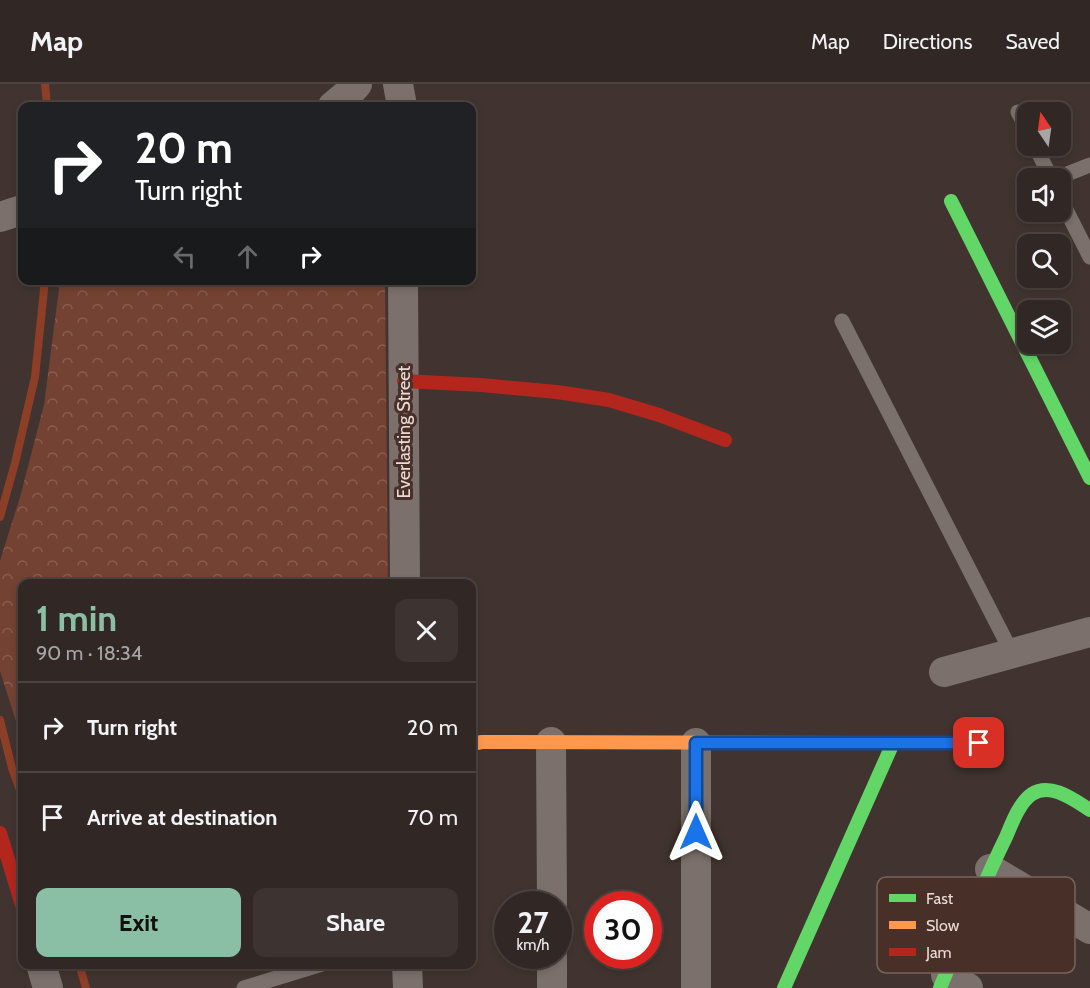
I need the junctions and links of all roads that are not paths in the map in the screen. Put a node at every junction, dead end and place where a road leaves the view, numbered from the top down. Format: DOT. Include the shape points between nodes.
graph roads {
  1 [pos="357,84"];
  2 [pos="398,84"];
  3 [pos="338,102"];
  4 [pos="401,102"];
  5 [pos="1090,165"];
  6 [pos="1071,172"];
  7 [pos="951,201"];
  8 [pos="18,211"];
  9 [pos="0,217"];
  10 [pos="1071,220"];
  11 [pos="1090,257"];
  12 [pos="403,285"];
  13 [pos="843,321"];
  14 [pos="404,381"];
  15 [pos="725,440"];
  16 [pos="1090,478"];
  17 [pos="405,579"];
  18 [pos="1090,632"];
  19 [pos="1012,652"];
  20 [pos="944,672"];
  21 [pos="551,742"];
  22 [pos="476,743"];
  23 [pos="696,743"];
  24 [pos="893,743"];
  25 [pos="979,743"];
  26 [pos="1090,810"];
  27 [pos="0,832"];
  28 [pos="990,869"];
  29 [pos="987,877"];
  30 [pos="1003,877"];
  31 [pos="552,891"];
  32 [pos="18,892"];
  33 [pos="1075,920"];
  34 [pos="1090,929"];
  35 [pos="42,969"];
  36 [pos="306,969"];
  37 [pos="407,969"];
  38 [pos="552,969"];
  39 [pos="48,988"];
  40 [pos="244,988"];
  41 [pos="408,988"];
  42 [pos="552,988"];
  43 [pos="696,988"];
  44 [pos="784,988"];
  1 -- 3 [label="street"];
  2 -- 4 [label="street"];
  5 -- 6 [label="lane"];
  7 -- 16 [label="street"];
  8 -- 9 [label="street"];
  10 -- 11 [label="lane"];
  12 -- 14 [label="street, Everlasting Street"];
  13 -- 19 [label="lane"];
  14 -- 15 [label="street" via="547,391 609,400"];
  14 -- 17 [label="street, Everlasting Street"];
  18 -- 19 [label="street"];
  19 -- 20 [label="street"];
  21 -- 22 [label="street"];
  21 -- 23 [label="street"];
  21 -- 31 [label="street"];
  23 -- 24 [label="street"];
  23 -- 43 [label="street"];
  24 -- 25 [label="street"];
  24 -- 44 [label="street"];
  26 -- 28 [label="street" via="1048,789 1032,794 1021,806"];
  27 -- 32 [label="street"];
  28 -- 29 [label="street"];
  28 -- 30 [label="street"];
  33 -- 34 [label="street"];
  35 -- 39 [label="street"];
  36 -- 40 [label="lane"];
  37 -- 41 [label="street"];
  38 -- 42 [label="street"];
}
